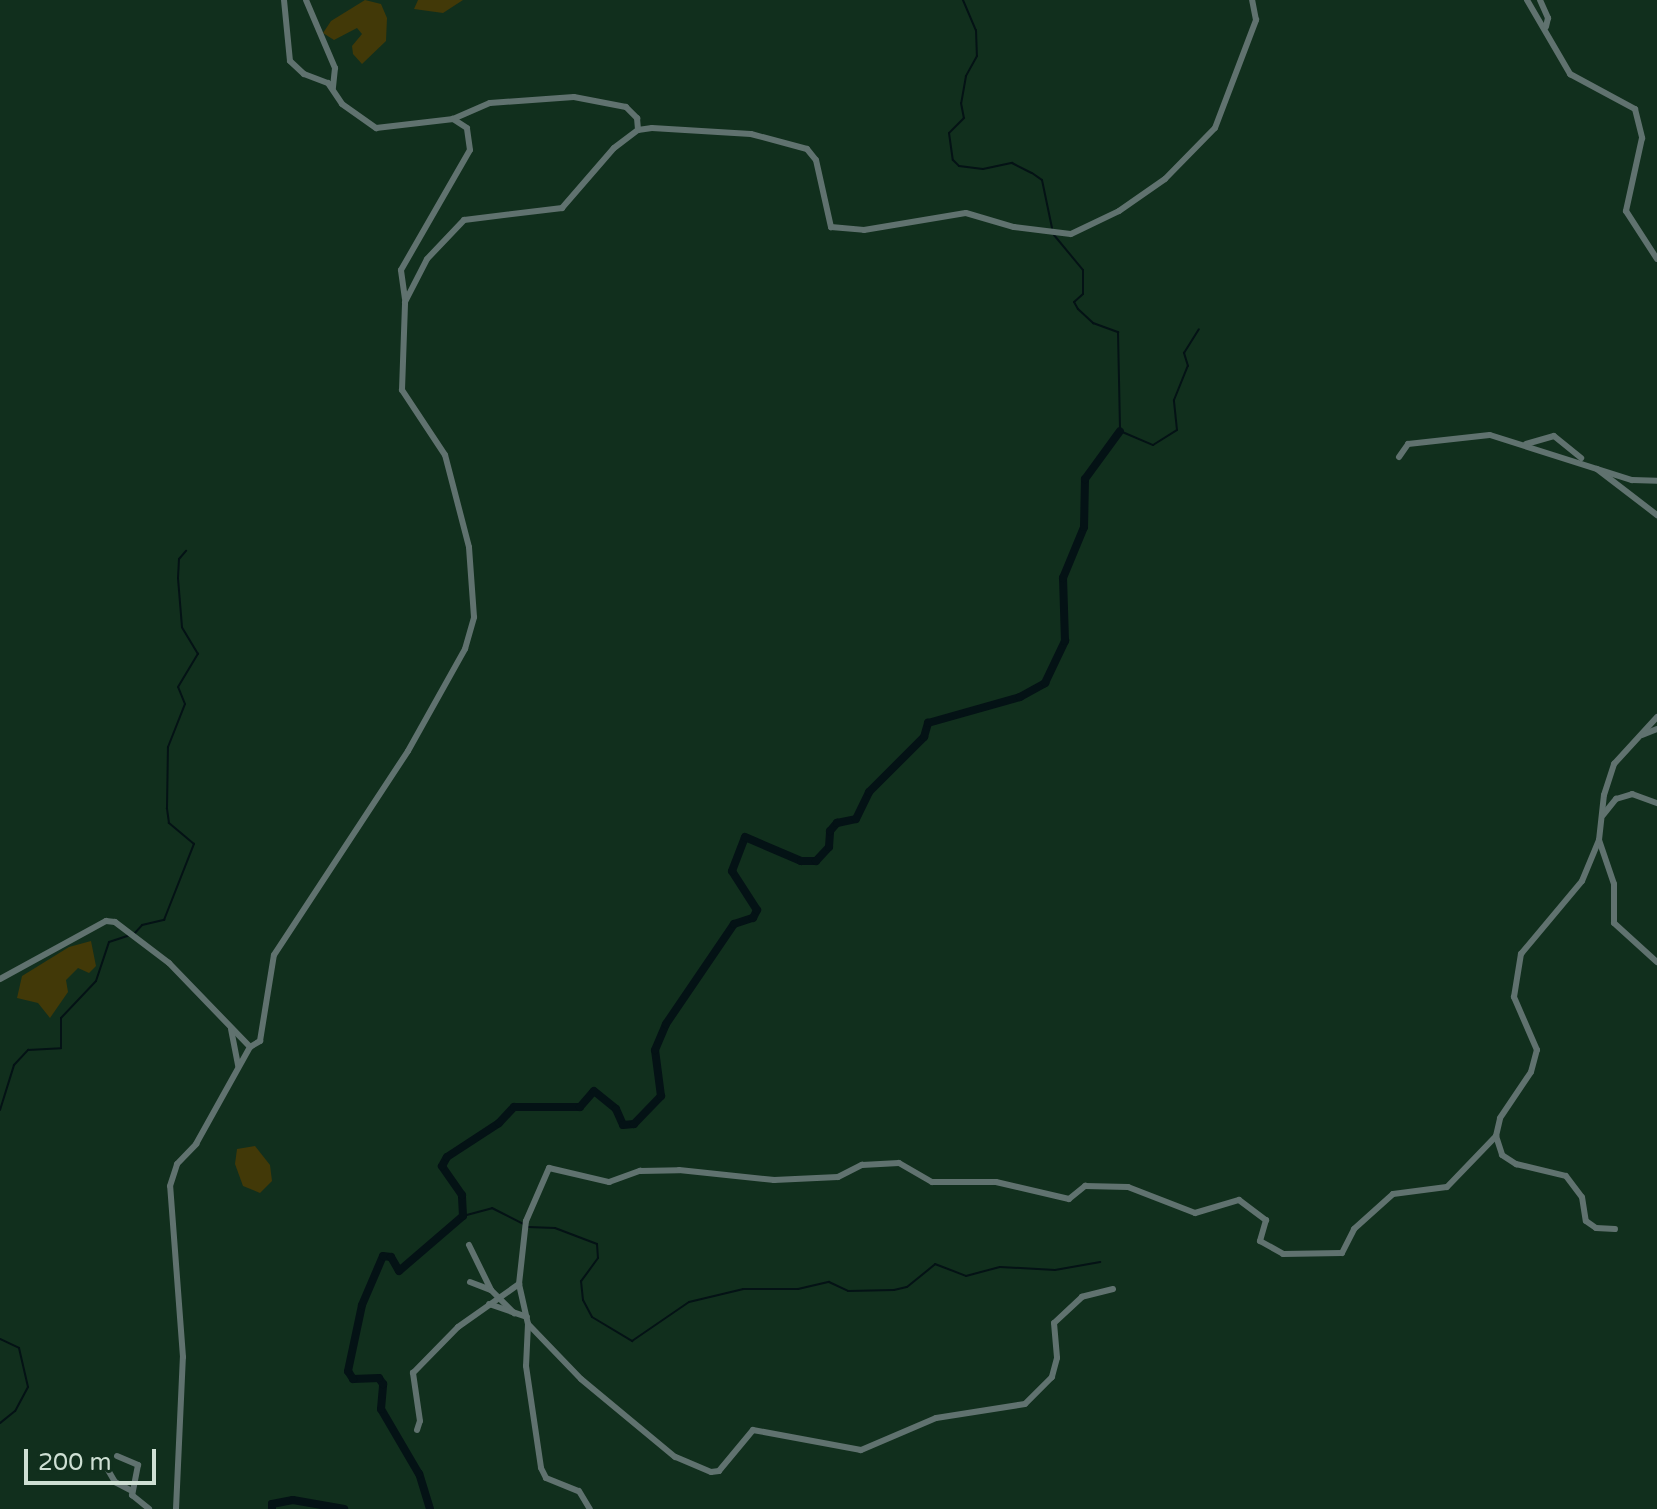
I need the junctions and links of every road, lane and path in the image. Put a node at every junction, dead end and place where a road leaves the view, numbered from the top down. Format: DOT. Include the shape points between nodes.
graph roads {
  1 [pos="284,0"];
  2 [pos="306,0"];
  3 [pos="1252,0"];
  4 [pos="1527,0"];
  5 [pos="1540,0"];
  6 [pos="1546,27"];
  7 [pos="333,88"];
  8 [pos="453,119"];
  9 [pos="638,130"];
  10 [pos="1657,259"];
  11 [pos="405,302"];
  12 [pos="1524,444"];
  13 [pos="1399,457"];
  14 [pos="1587,462"];
  15 [pos="1657,481"];
  16 [pos="1657,514"];
  17 [pos="1657,717"];
  18 [pos="1657,729"];
  19 [pos="1639,736"];
  20 [pos="1657,803"];
  21 [pos="1602,815"];
  22 [pos="1599,840"];
  23 [pos="1657,962"];
  24 [pos="0,979"];
  25 [pos="230,1026"];
  26 [pos="250,1047"];
  27 [pos="238,1068"];
  28 [pos="1496,1136"];
  29 [pos="1615,1229"];
  30 [pos="469,1245"];
  31 [pos="470,1282"];
  32 [pos="519,1284"];
  33 [pos="1113,1289"];
  34 [pos="491,1290"];
  35 [pos="499,1297"];
  36 [pos="486,1304"];
  37 [pos="514,1313"];
  38 [pos="528,1320"];
  39 [pos="417,1430"];
  40 [pos="117,1456"];
  41 [pos="108,1470"];
  42 [pos="132,1491"];
  43 [pos="149,1509"];
  44 [pos="176,1509"];
  45 [pos="590,1509"];
  1 -- 7 [label="street" via="290,61"];
  2 -- 7 [label="street" via="335,68"];
  3 -- 9 [label="street" via="1256,20 1215,128 1198,149 1119,211 1071,234 966,213 918,225 831,227 816,160 807,149 751,134"];
  4 -- 6 [label="street"];
  5 -- 6 [label="street"];
  6 -- 10 [label="street" via="1570,74 1635,109 1642,138 1626,211"];
  7 -- 8 [label="street" via="342,104 376,128"];
  8 -- 9 [label="street" via="476,105 574,97 626,107 637,118"];
  8 -- 11 [label="street" via="467,128 470,150 401,270"];
  9 -- 11 [label="street" via="598,164 562,208 464,220 448,231 414,279"];
  11 -- 26 [label="street" via="402,390 445,455 469,547 474,617 465,649 408,751 274,955 260,1041"];
  12 -- 13 [label="street" via="1490,435 1435,440 1408,444"];
  12 -- 14 [label="street"];
  12 -- 14 [label="street" via="1554,436"];
  14 -- 15 [label="street" via="1632,480"];
  14 -- 16 [label="street"];
  17 -- 19 [label="street"];
  18 -- 19 [label="street"];
  19 -- 21 [label="street" via="1614,764"];
  20 -- 21 [label="street" via="1632,794 1616,799"];
  21 -- 22 [label="street"];
  22 -- 23 [label="street" via="1614,884 1614,923"];
  22 -- 28 [label="street" via="1582,881 1521,954 1514,997 1537,1050 1531,1072 1500,1118"];
  24 -- 25 [label="street" via="106,921 139,937"];
  25 -- 26 [label="street"];
  25 -- 27 [label="street"];
  26 -- 27 [label="street"];
  27 -- 44 [label="street" via="196,1144 177,1164 170,1186 183,1357"];
  28 -- 29 [label="street" via="1497,1147 1516,1164 1566,1176 1582,1197 1586,1221 1596,1228"];
  28 -- 32 [label="street" via="1447,1187 1393,1194 1354,1229 1342,1253 1334,1257 1283,1254 1260,1241 1266,1220 1239,1200 1195,1213 1128,1187 1085,1186 1069,1199 996,1182 932,1182 899,1163 862,1165 838,1177 774,1180 679,1170 640,1171 609,1182 549,1168 526,1221"];
  30 -- 34 [label="street"];
  31 -- 34 [label="street"];
  32 -- 35 [label="street"];
  32 -- 38 [label="street"];
  33 -- 38 [label="street" via="1082,1297 1054,1323 1057,1358 1052,1377 1025,1404 1004,1412 936,1418 861,1450 753,1430 719,1471 711,1472 675,1457 620,1415"];
  34 -- 35 [label="street"];
  35 -- 36 [label="street"];
  35 -- 37 [label="street"];
  36 -- 37 [label="street"];
  36 -- 39 [label="street" via="413,1373"];
  37 -- 38 [label="street"];
  38 -- 45 [label="street" via="526,1366 541,1468 546,1478 579,1491"];
  40 -- 42 [label="street" via="138,1465"];
  41 -- 42 [label="street" via="115,1482"];
  42 -- 43 [label="street"];
}
